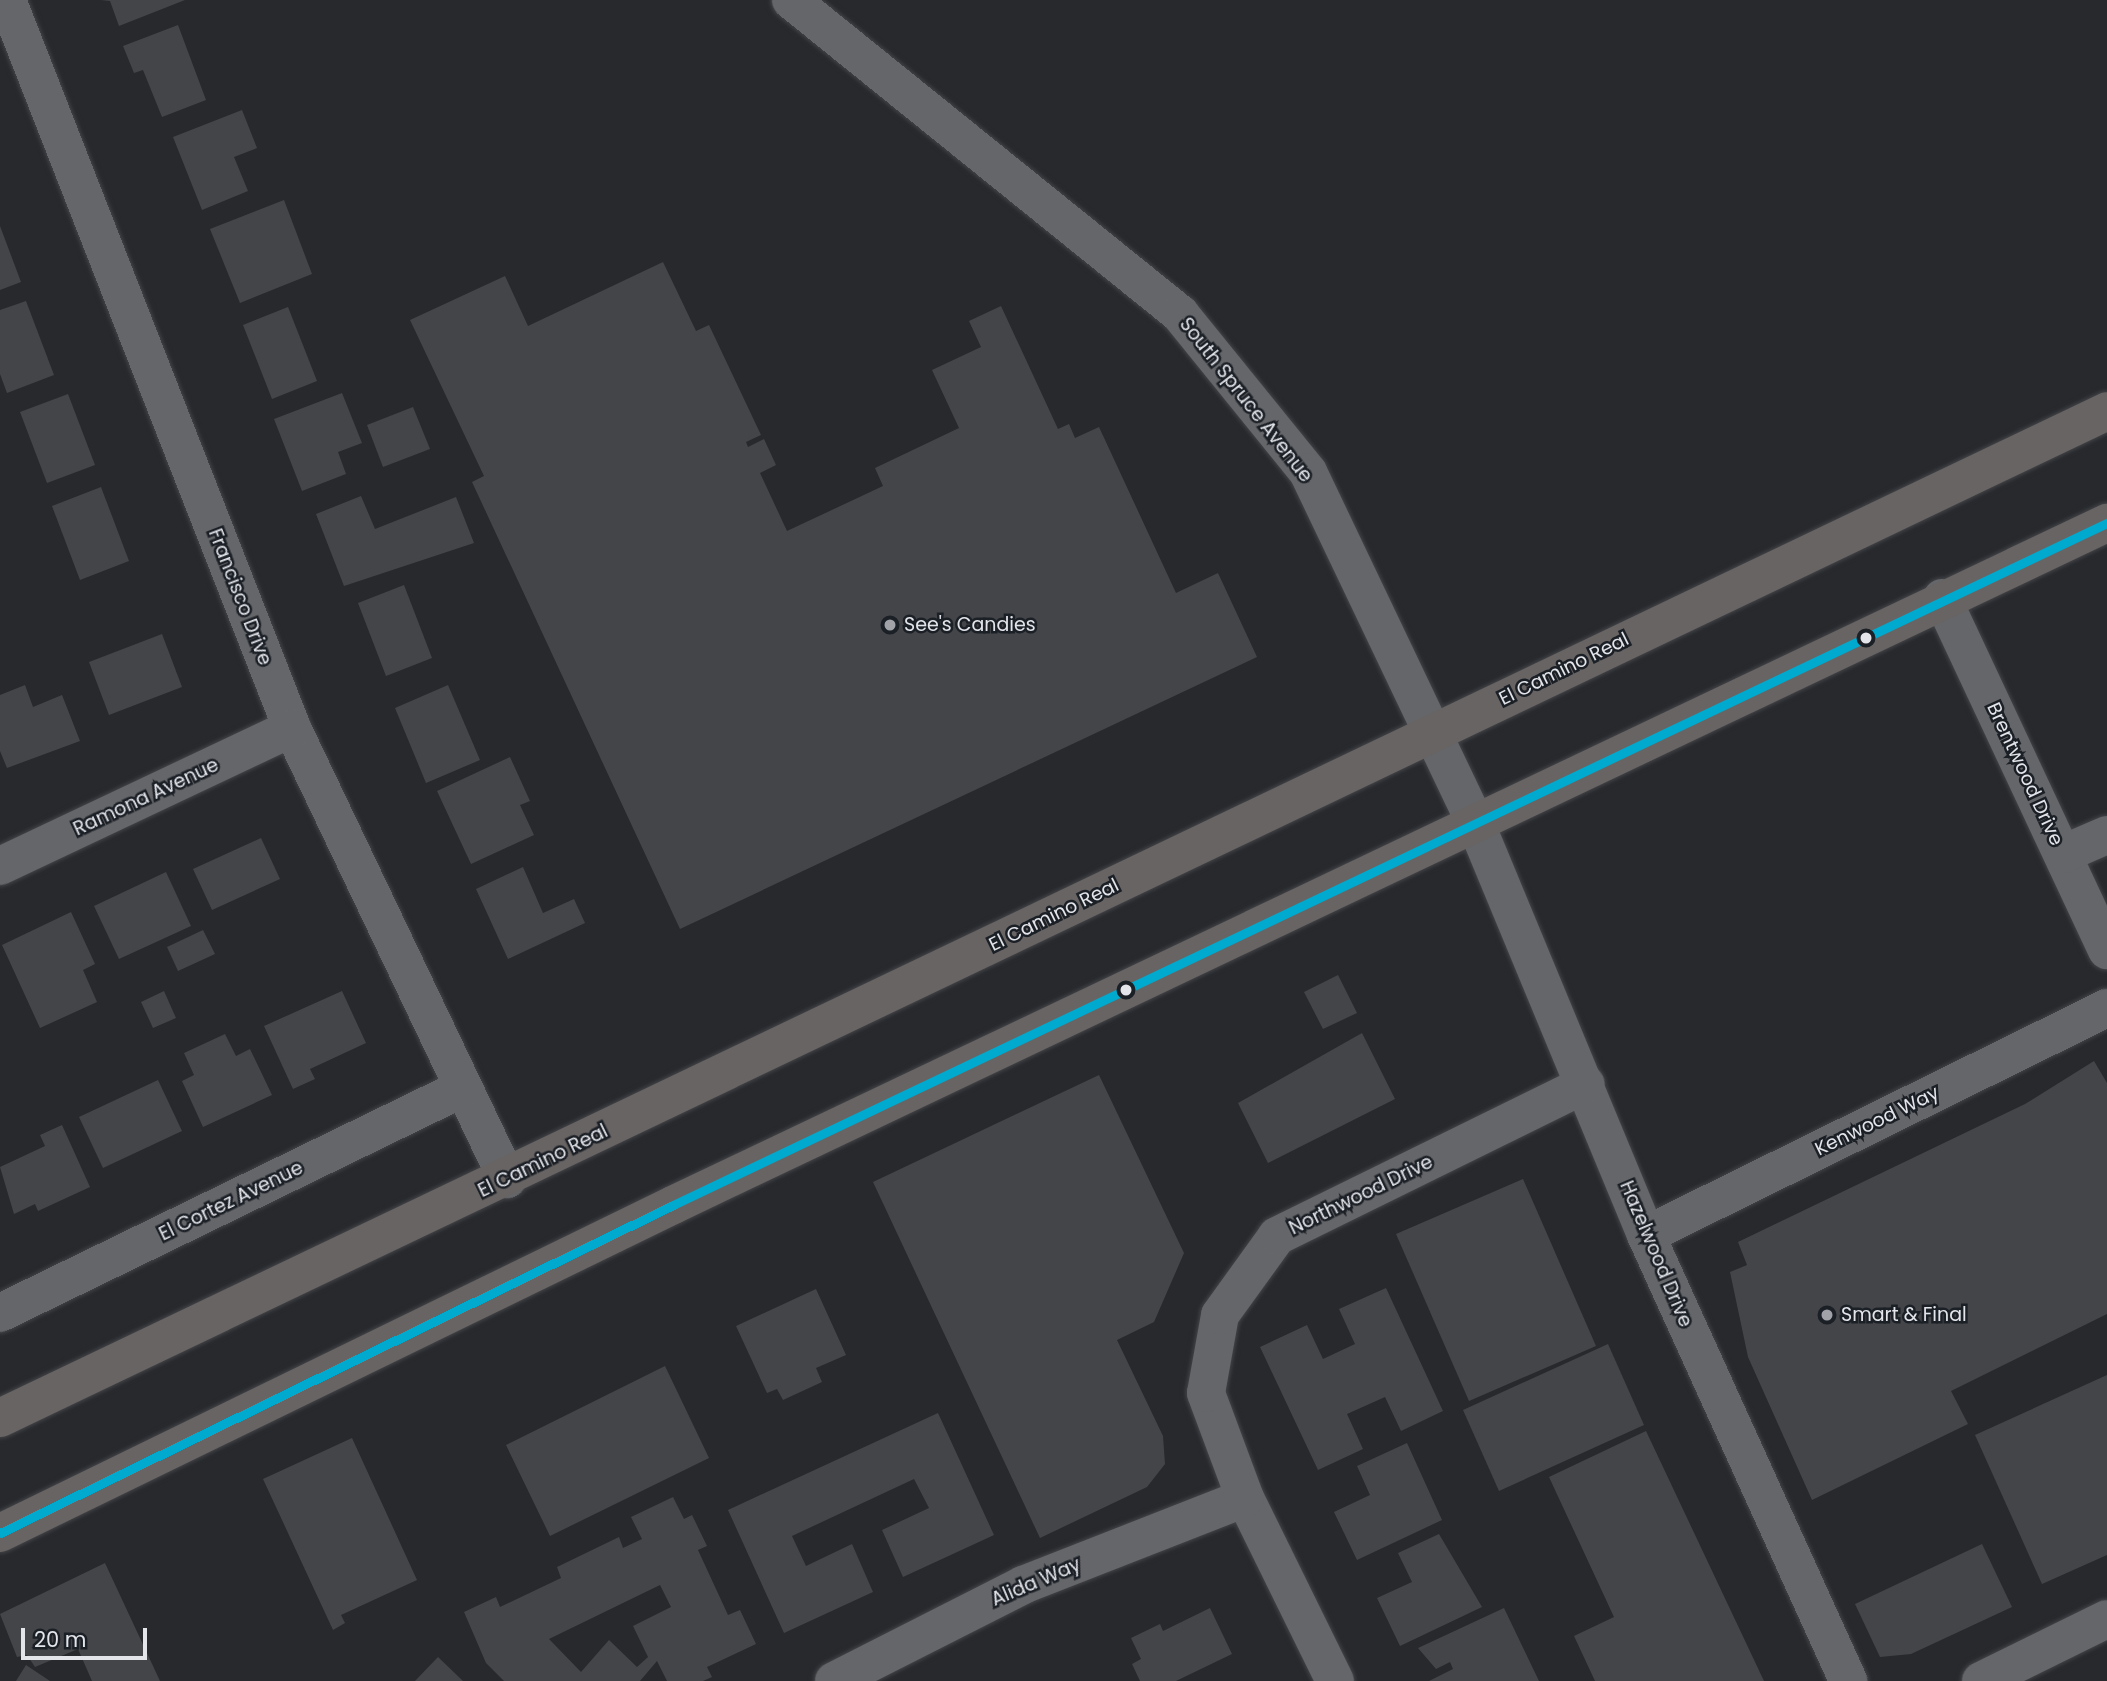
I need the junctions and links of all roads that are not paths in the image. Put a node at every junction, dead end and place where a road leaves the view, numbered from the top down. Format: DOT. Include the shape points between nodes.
graph roads {
  1 [pos="7,0"];
  2 [pos="791,0"];
  3 [pos="2107,411"];
  4 [pos="2107,523"];
  5 [pos="1942,598"];
  6 [pos="292,728"];
  7 [pos="1432,732"];
  8 [pos="1475,822"];
  9 [pos="2107,835"];
  10 [pos="2063,854"];
  11 [pos="0,866"];
  12 [pos="2107,950"];
  13 [pos="2107,1007"];
  14 [pos="1586,1084"];
  15 [pos="463,1088"];
  16 [pos="507,1179"];
  17 [pos="1646,1235"];
  18 [pos="0,1313"];
  19 [pos="0,1418"];
  20 [pos="1245,1498"];
  21 [pos="0,1533"];
  22 [pos="2107,1619"];
  23 [pos="834,1681"];
  24 [pos="1335,1681"];
  25 [pos="1847,1681"];
  26 [pos="1981,1681"];
  1 -- 6 [label="street, Francisco Drive"];
  2 -- 7 [label="street, South Spruce Avenue" via="1180,314 1308,472"];
  3 -- 7 [label="main road, El Camino Real"];
  4 -- 5 [label="main road"];
  5 -- 8 [label="main road"];
  5 -- 10 [label="street, Brentwood Drive"];
  6 -- 11 [label="street, Ramona Avenue"];
  6 -- 15 [label="street, Francisco Drive"];
  7 -- 8 [label="street, South Spruce Avenue"];
  7 -- 16 [label="main road, El Camino Real"];
  8 -- 14 [label="street, Hazelwood Drive"];
  8 -- 21 [label="main road"];
  9 -- 10 [label="street"];
  10 -- 12 [label="street, Brentwood Drive"];
  13 -- 17 [label="street, Kenwood Way"];
  14 -- 17 [label="street, Hazelwood Drive"];
  14 -- 20 [label="street, Northwood Drive" via="1278,1236 1220,1315 1206,1393"];
  15 -- 16 [label="street, Francisco Drive"];
  15 -- 18 [label="street, El Cortez Avenue"];
  16 -- 19 [label="main road, El Camino Real"];
  17 -- 25 [label="street, Hazelwood Drive"];
  20 -- 23 [label="street, Alida Way" via="1023,1585"];
  20 -- 24 [label="street, Northwood Drive"];
  22 -- 26 [label="street"];
}
